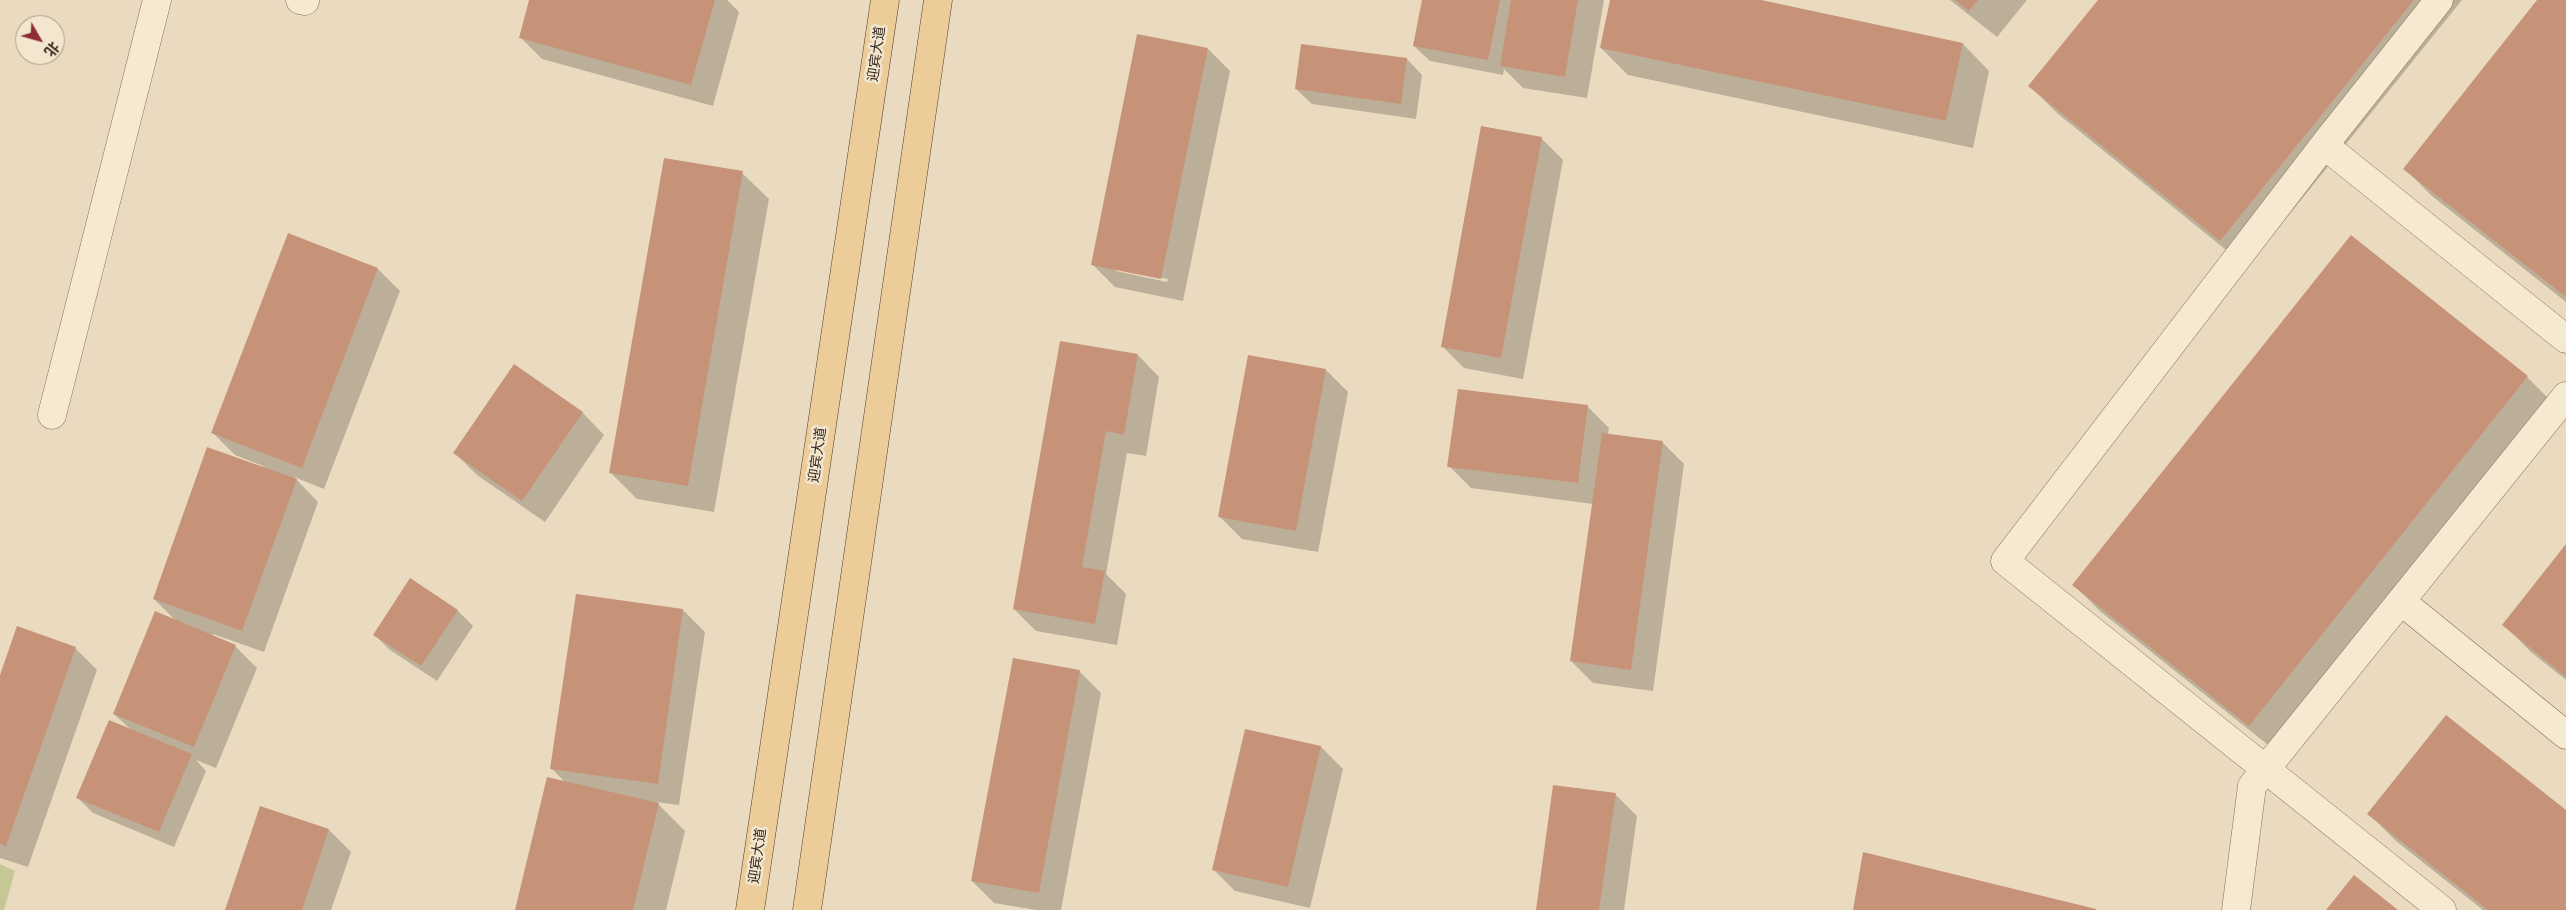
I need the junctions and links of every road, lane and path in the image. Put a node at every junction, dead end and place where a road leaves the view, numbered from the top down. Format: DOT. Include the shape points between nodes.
graph roads {
  1 [pos="157,0"];
  2 [pos="886,0"];
  3 [pos="938,0"];
  4 [pos="2439,0"];
  5 [pos="2324,146"];
  6 [pos="2566,338"];
  7 [pos="2566,396"];
  8 [pos="52,415"];
  9 [pos="2402,602"];
  10 [pos="2566,735"];
  11 [pos="2266,769"];
  12 [pos="750,910"];
  13 [pos="807,910"];
  14 [pos="2236,910"];
  15 [pos="2442,910"];
  1 -- 8 [label="street"];
  2 -- 12 [label="main road, 迎宾大道"];
  3 -- 13 [label="main road"];
  4 -- 5 [label="street"];
  5 -- 6 [label="street"];
  5 -- 11 [label="street" via="2005,561"];
  7 -- 9 [label="street"];
  9 -- 10 [label="street"];
  9 -- 11 [label="street"];
  11 -- 14 [label="street" via="2252,786"];
  11 -- 15 [label="street"];
}
